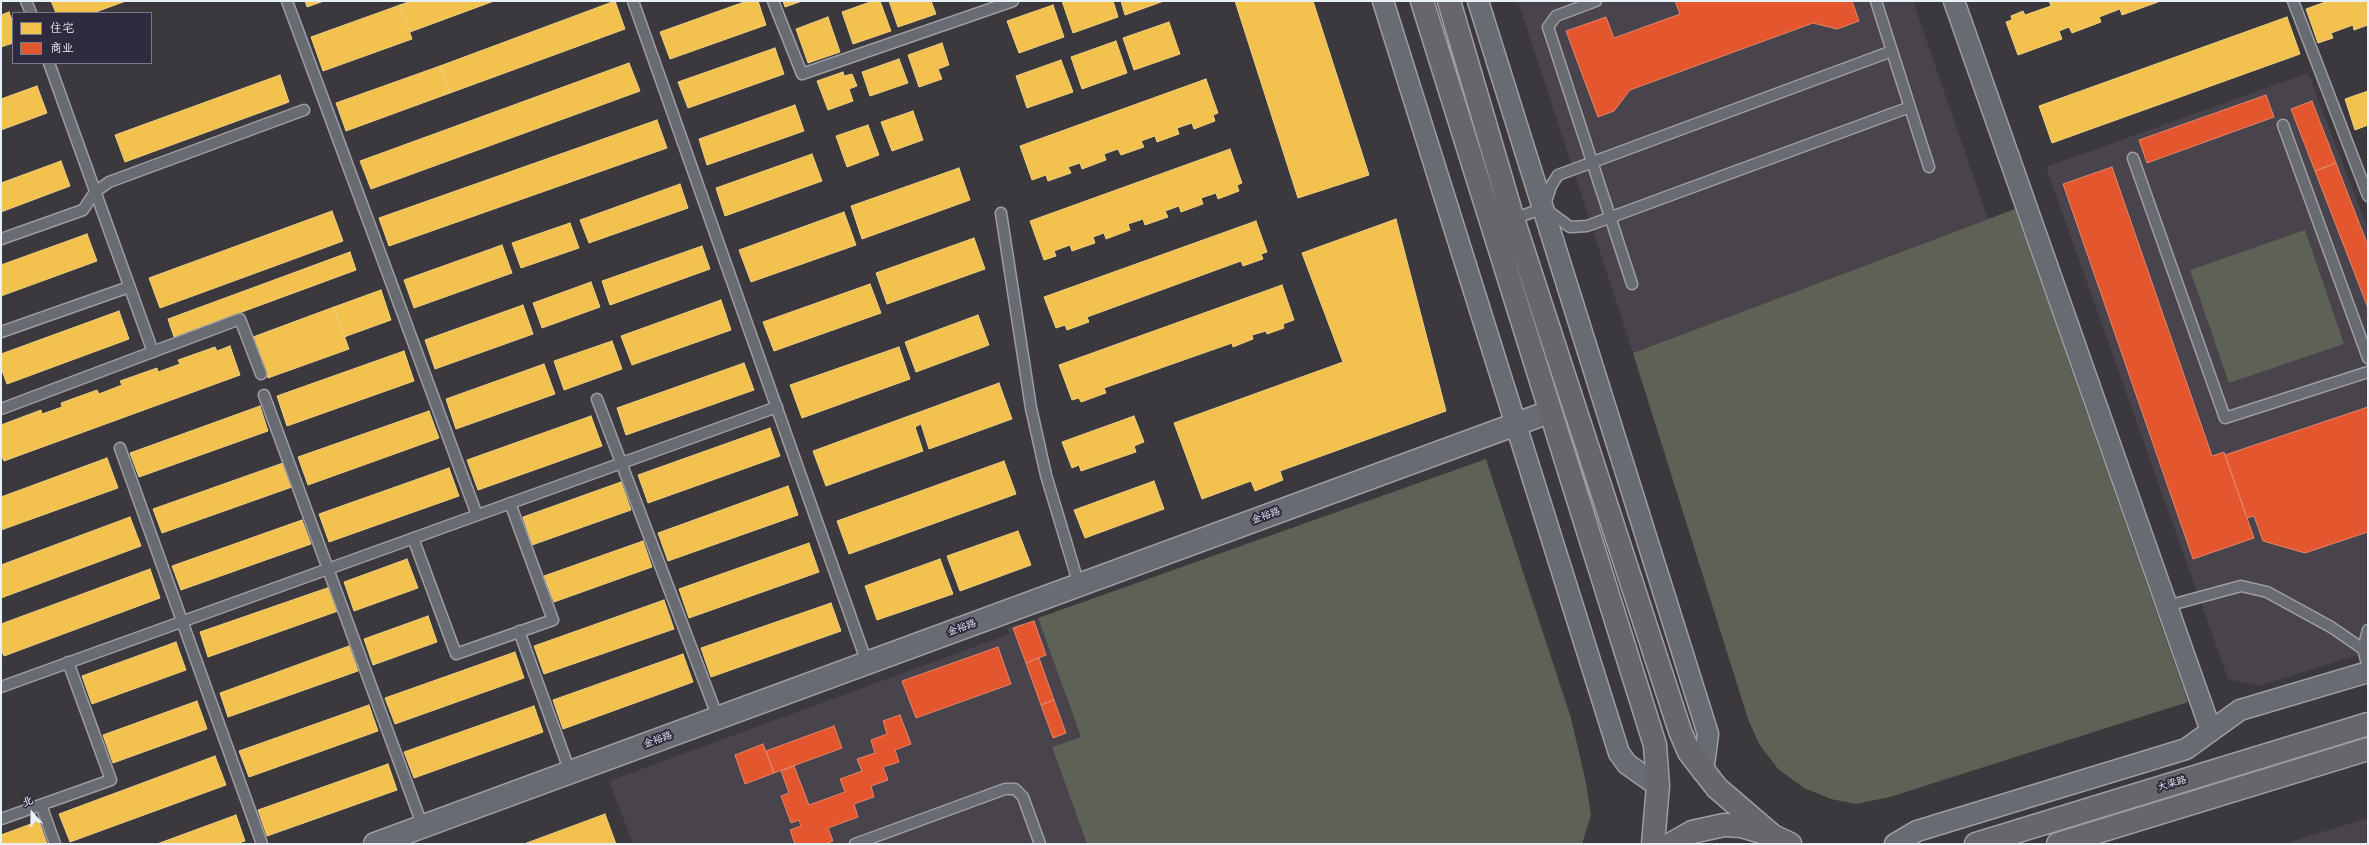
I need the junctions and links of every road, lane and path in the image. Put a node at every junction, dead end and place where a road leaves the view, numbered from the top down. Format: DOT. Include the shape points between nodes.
graph roads {
  1 [pos="26,1"];
  2 [pos="287,1"];
  3 [pos="633,1"];
  4 [pos="773,1"];
  5 [pos="1013,1"];
  6 [pos="1383,1"];
  7 [pos="1422,1"];
  8 [pos="1449,1"];
  9 [pos="1478,1"];
  10 [pos="1596,1"];
  11 [pos="1876,1"];
  12 [pos="1954,1"];
  13 [pos="2293,1"];
  14 [pos="31,12"];
  15 [pos="1892,50"];
  16 [pos="49,64"];
  17 [pos="1910,107"];
  18 [pos="304,110"];
  19 [pos="2282,125"];
  20 [pos="2133,158"];
  21 [pos="1592,161"];
  22 [pos="1929,167"];
  23 [pos="95,192"];
  24 [pos="2368,196"];
  25 [pos="1544,208"];
  26 [pos="1001,212"];
  27 [pos="1610,217"];
  28 [pos="1512,219"];
  29 [pos="1,239"];
  30 [pos="1632,284"];
  31 [pos="129,287"];
  32 [pos="1,332"];
  33 [pos="153,352"];
  34 [pos="2368,358"];
  35 [pos="2368,372"];
  36 [pos="261,374"];
  37 [pos="264,395"];
  38 [pos="597,399"];
  39 [pos="776,407"];
  40 [pos="1,409"];
  41 [pos="1549,412"];
  42 [pos="1517,424"];
  43 [pos="120,448"];
  44 [pos="621,463"];
  45 [pos="510,503"];
  46 [pos="477,515"];
  47 [pos="413,538"];
  48 [pos="328,569"];
  49 [pos="1079,585"];
  50 [pos="2167,606"];
  51 [pos="182,621"];
  52 [pos="2368,630"];
  53 [pos="519,631"];
  54 [pos="2363,649"];
  55 [pos="68,662"];
  56 [pos="867,663"];
  57 [pos="2368,668"];
  58 [pos="2368,672"];
  59 [pos="1,687"];
  60 [pos="718,718"];
  61 [pos="2368,724"];
  62 [pos="2211,731"];
  63 [pos="2368,749"];
  64 [pos="570,772"];
  65 [pos="1703,772"];
  66 [pos="1658,786"];
  67 [pos="41,805"];
  68 [pos="1,819"];
  69 [pos="423,827"];
  70 [pos="1783,841"];
  71 [pos="55,844"];
  72 [pos="262,844"];
  73 [pos="375,844"];
  74 [pos="855,844"];
  75 [pos="1040,844"];
  76 [pos="1653,844"];
  77 [pos="1671,844"];
  78 [pos="1895,844"];
  79 [pos="1976,844"];
  80 [pos="2058,844"];
  1 -- 14 [label="lane"];
  2 -- 46 [label="lane"];
  3 -- 39 [label="lane"];
  4 -- 5 [label="lane" via="802,74"];
  6 -- 42 [label="street"];
  7 -- 41 [label="main road"];
  8 -- 28 [label="main road"];
  9 -- 25 [label="street"];
  10 -- 21 [label="lane" via="1556,16 1548,27"];
  11 -- 15 [label="lane"];
  12 -- 50 [label="street"];
  13 -- 24 [label="lane"];
  15 -- 17 [label="lane"];
  15 -- 21 [label="lane"];
  16 -- 23 [label="lane"];
  17 -- 22 [label="lane"];
  17 -- 27 [label="lane"];
  18 -- 23 [label="lane" via="109,182"];
  19 -- 34 [label="lane"];
  20 -- 35 [label="lane" via="2225,418"];
  21 -- 25 [label="lane" via="1558,175 1551,186"];
  21 -- 27 [label="lane"];
  23 -- 29 [label="lane" via="83,210"];
  23 -- 31 [label="lane"];
  25 -- 27 [label="lane" via="1570,227 1587,226"];
  25 -- 28 [label="lane"];
  25 -- 65 [label="street" via="1708,734"];
  26 -- 49 [label="lane" via="1031,408 1046,475"];
  27 -- 30 [label="lane"];
  28 -- 65 [label="main road" via="1675,716 1689,752"];
  31 -- 32 [label="lane"];
  31 -- 33 [label="lane"];
  33 -- 36 [label="lane" via="240,319"];
  33 -- 40 [label="lane"];
  37 -- 48 [label="lane"];
  38 -- 44 [label="lane"];
  39 -- 44 [label="lane"];
  39 -- 56 [label="lane"];
  41 -- 42 [label="street, 金裕路"];
  41 -- 66 [label="main road" via="1655,745"];
  42 -- 49 [label="street, 金裕路"];
  42 -- 66 [label="street" via="1619,753 1627,764"];
  43 -- 51 [label="lane"];
  44 -- 45 [label="lane"];
  44 -- 60 [label="lane"];
  45 -- 46 [label="lane"];
  45 -- 53 [label="lane" via="553,620"];
  46 -- 47 [label="lane"];
  47 -- 48 [label="lane"];
  47 -- 53 [label="lane" via="456,654"];
  48 -- 51 [label="lane"];
  48 -- 69 [label="lane"];
  49 -- 56 [label="street, 金裕路"];
  50 -- 54 [label="lane" via="2241,586 2267,592 2331,627"];
  50 -- 62 [label="street"];
  51 -- 55 [label="lane"];
  51 -- 72 [label="lane"];
  52 -- 54 [label="lane"];
  53 -- 64 [label="lane"];
  54 -- 57 [label="lane"];
  55 -- 59 [label="lane"];
  55 -- 67 [label="lane" via="110,780"];
  56 -- 60 [label="street, 金裕路"];
  58 -- 62 [label="street" via="2240,710"];
  60 -- 64 [label="street, 金裕路"];
  61 -- 79 [label="main road, 大梁路"];
  62 -- 78 [label="street" via="2186,748 1917,831"];
  63 -- 80 [label="main road"];
  64 -- 69 [label="street, 金裕路"];
  65 -- 70 [label="main road" via="1726,798"];
  66 -- 76 [label="main road"];
  67 -- 68 [label="lane"];
  67 -- 71 [label="lane"];
  69 -- 73 [label="street, 金裕路"];
  70 -- 77 [label="main road" via="1757,830 1724,825 1692,832"];
  74 -- 75 [label="lane" via="1005,789 1015,789 1023,797"];
}
